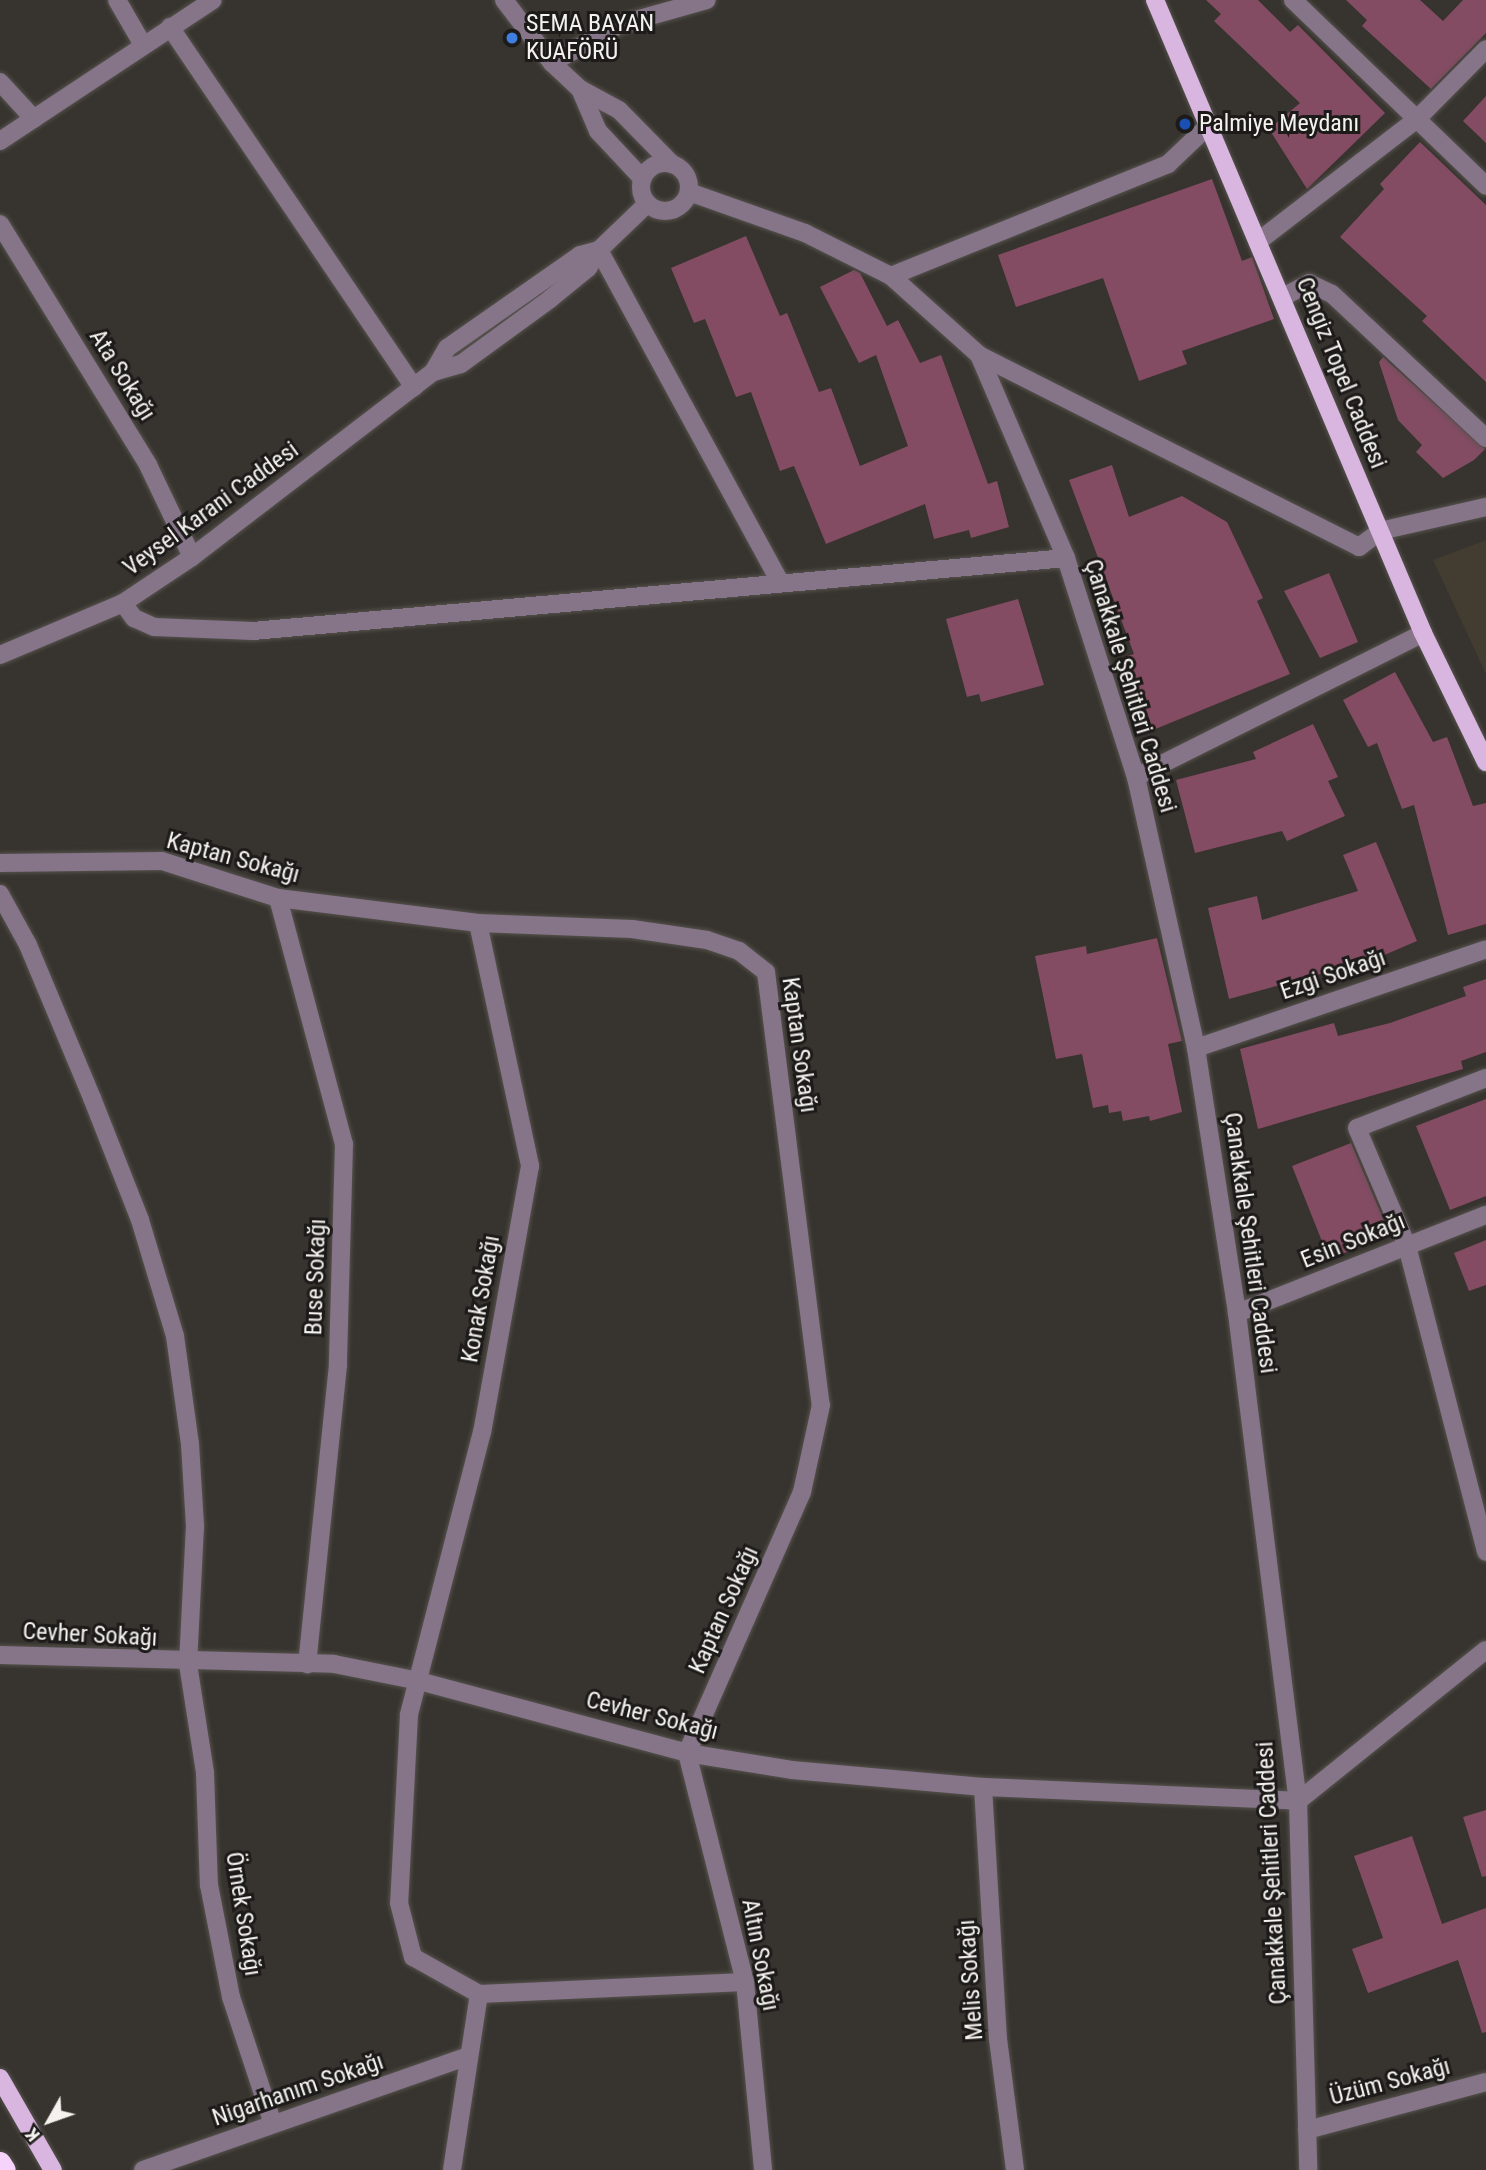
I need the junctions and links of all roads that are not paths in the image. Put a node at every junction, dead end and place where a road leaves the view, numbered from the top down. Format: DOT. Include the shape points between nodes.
graph roads {
  1 [pos="117,0"];
  2 [pos="214,0"];
  3 [pos="504,0"];
  4 [pos="707,0"];
  5 [pos="1155,0"];
  6 [pos="1293,0"];
  7 [pos="170,27"];
  8 [pos="143,45"];
  9 [pos="1486,49"];
  10 [pos="552,63"];
  11 [pos="0,82"];
  12 [pos="580,89"];
  13 [pos="34,119"];
  14 [pos="1417,119"];
  15 [pos="1206,128"];
  16 [pos="0,141"];
  17 [pos="672,164"];
  18 [pos="642,178"];
  19 [pos="1486,186"];
  20 [pos="689,192"];
  21 [pos="647,204"];
  22 [pos="0,224"];
  23 [pos="1260,240"];
  24 [pos="599,250"];
  25 [pos="891,276"];
  26 [pos="1283,297"];
  27 [pos="979,355"];
  28 [pos="414,387"];
  29 [pos="1486,438"];
  30 [pos="1486,507"];
  31 [pos="1380,531"];
  32 [pos="192,557"];
  33 [pos="1066,558"];
  34 [pos="780,582"];
  35 [pos="123,603"];
  36 [pos="1423,633"];
  37 [pos="0,655"];
  38 [pos="1486,762"];
  39 [pos="1136,777"];
  40 [pos="0,863"];
  41 [pos="0,894"];
  42 [pos="278,898"];
  43 [pos="478,923"];
  44 [pos="1486,949"];
  45 [pos="1196,1048"];
  46 [pos="1486,1077"];
  47 [pos="1486,1215"];
  48 [pos="1407,1246"];
  49 [pos="1237,1313"];
  50 [pos="1486,1552"];
  51 [pos="1486,1650"];
  52 [pos="0,1655"];
  53 [pos="188,1664"];
  54 [pos="307,1664"];
  55 [pos="419,1681"];
  56 [pos="687,1753"];
  57 [pos="983,1787"];
  58 [pos="1298,1801"];
  59 [pos="745,1982"];
  60 [pos="479,1994"];
  61 [pos="469,2056"];
  62 [pos="0,2078"];
  63 [pos="1486,2082"];
  64 [pos="273,2124"];
  65 [pos="1307,2130"];
  66 [pos="0,2162"];
  67 [pos="5,2170"];
  68 [pos="53,2170"];
  69 [pos="143,2170"];
  70 [pos="452,2170"];
  71 [pos="763,2170"];
  72 [pos="1015,2170"];
  73 [pos="1308,2170"];
  1 -- 8 [label="street"];
  2 -- 7 [label="street"];
  3 -- 10 [label="street"];
  4 -- 10 [label="street" via="618,25"];
  5 -- 15 [label="main road, Cengiz Topel Caddesi"];
  6 -- 14 [label="street"];
  7 -- 8 [label="street"];
  7 -- 28 [label="street"];
  8 -- 13 [label="street"];
  9 -- 14 [label="street"];
  10 -- 12 [label="street"];
  11 -- 13 [label="street"];
  12 -- 17 [label="street" via="619,110"];
  12 -- 18 [label="street" via="598,131"];
  13 -- 16 [label="street"];
  14 -- 19 [label="street"];
  14 -- 23 [label="street"];
  15 -- 23 [label="main road, Cengiz Topel Caddesi"];
  15 -- 25 [label="street" via="1168,164"];
  17 -- 18 [label="street" via="654,165"];
  17 -- 20 [label="street" via="686,174"];
  18 -- 21 [label="street"];
  20 -- 21 [label="street" via="672,211"];
  20 -- 25 [label="street" via="805,233"];
  21 -- 24 [label="street, Veysel Karani Caddesi"];
  22 -- 32 [label="street, Ata Sokağı" via="148,465"];
  23 -- 26 [label="main road, Cengiz Topel Caddesi"];
  24 -- 28 [label="street, Veysel Karani Caddesi" via="580,255 447,348 433,372"];
  24 -- 34 [label="street"];
  25 -- 27 [label="street"];
  26 -- 29 [label="street" via="1309,283 1332,294"];
  26 -- 31 [label="main road, Cengiz Topel Caddesi"];
  27 -- 31 [label="street" via="1359,547"];
  27 -- 33 [label="street, Çanakkale Şehitleri Caddesi"];
  28 -- 32 [label="street, Veysel Karani Caddesi"];
  30 -- 31 [label="street"];
  31 -- 36 [label="main road, Cengiz Topel Caddesi"];
  32 -- 35 [label="street, Veysel Karani Caddesi"];
  33 -- 34 [label="street"];
  33 -- 39 [label="street, Çanakkale Şehitleri Caddesi"];
  34 -- 35 [label="street" via="253,631 154,627 134,618"];
  35 -- 37 [label="street, Veysel Karani Caddesi"];
  36 -- 38 [label="main road, Cengiz Topel Caddesi"];
  36 -- 39 [label="street"];
  39 -- 45 [label="street, Çanakkale Şehitleri Caddesi"];
  40 -- 42 [label="street, Kaptan Sokağı" via="162,861"];
  41 -- 53 [label="street, Örnek Sokağı" via="27,945 92,1098 140,1220 176,1336 195,1526"];
  42 -- 43 [label="street, Kaptan Sokağı"];
  42 -- 54 [label="street, Buse Sokağı" via="344,1144 338,1364"];
  43 -- 55 [label="street, Konak Sokağı" via="530,1166 482,1432"];
  43 -- 56 [label="street, Kaptan Sokağı" via="632,929 707,940 739,951 766,972 821,1405 802,1492"];
  44 -- 45 [label="street, Ezgi Sokağı"];
  45 -- 49 [label="street, Çanakkale Şehitleri Caddesi"];
  46 -- 48 [label="street" via="1357,1128"];
  47 -- 48 [label="street, Esin Sokağı"];
  48 -- 49 [label="street, Esin Sokağı"];
  48 -- 50 [label="street"];
  49 -- 58 [label="street, Çanakkale Şehitleri Caddesi"];
  51 -- 58 [label="street"];
  52 -- 53 [label="street, Cevher Sokağı"];
  53 -- 54 [label="street, Cevher Sokağı"];
  53 -- 64 [label="street, Örnek Sokağı" via="205,1773 209,1885 231,1997"];
  54 -- 55 [label="street, Cevher Sokağı" via="334,1664"];
  55 -- 56 [label="street, Cevher Sokağı"];
  55 -- 60 [label="street, Konak Sokağı" via="409,1715 399,1903 413,1956"];
  56 -- 57 [label="street, Cevher Sokağı" via="792,1770"];
  56 -- 59 [label="street, Altın Sokağı"];
  57 -- 58 [label="street, Cevher Sokağı"];
  57 -- 72 [label="street, Melis Sokağı" via="998,2039"];
  58 -- 65 [label="street, Çanakkale Şehitleri Caddesi"];
  59 -- 60 [label="street"];
  59 -- 71 [label="street, Altın Sokağı"];
  60 -- 61 [label="street"];
  61 -- 64 [label="street, Nigarhanım Sokağı"];
  61 -- 70 [label="street"];
  62 -- 68 [label="main road"];
  63 -- 65 [label="street, Üzüm Sokağı"];
  64 -- 69 [label="street, Nigarhanım Sokağı"];
  65 -- 73 [label="street, Çanakkale Şehitleri Caddesi"];
  66 -- 67 [label="highway"];
}
